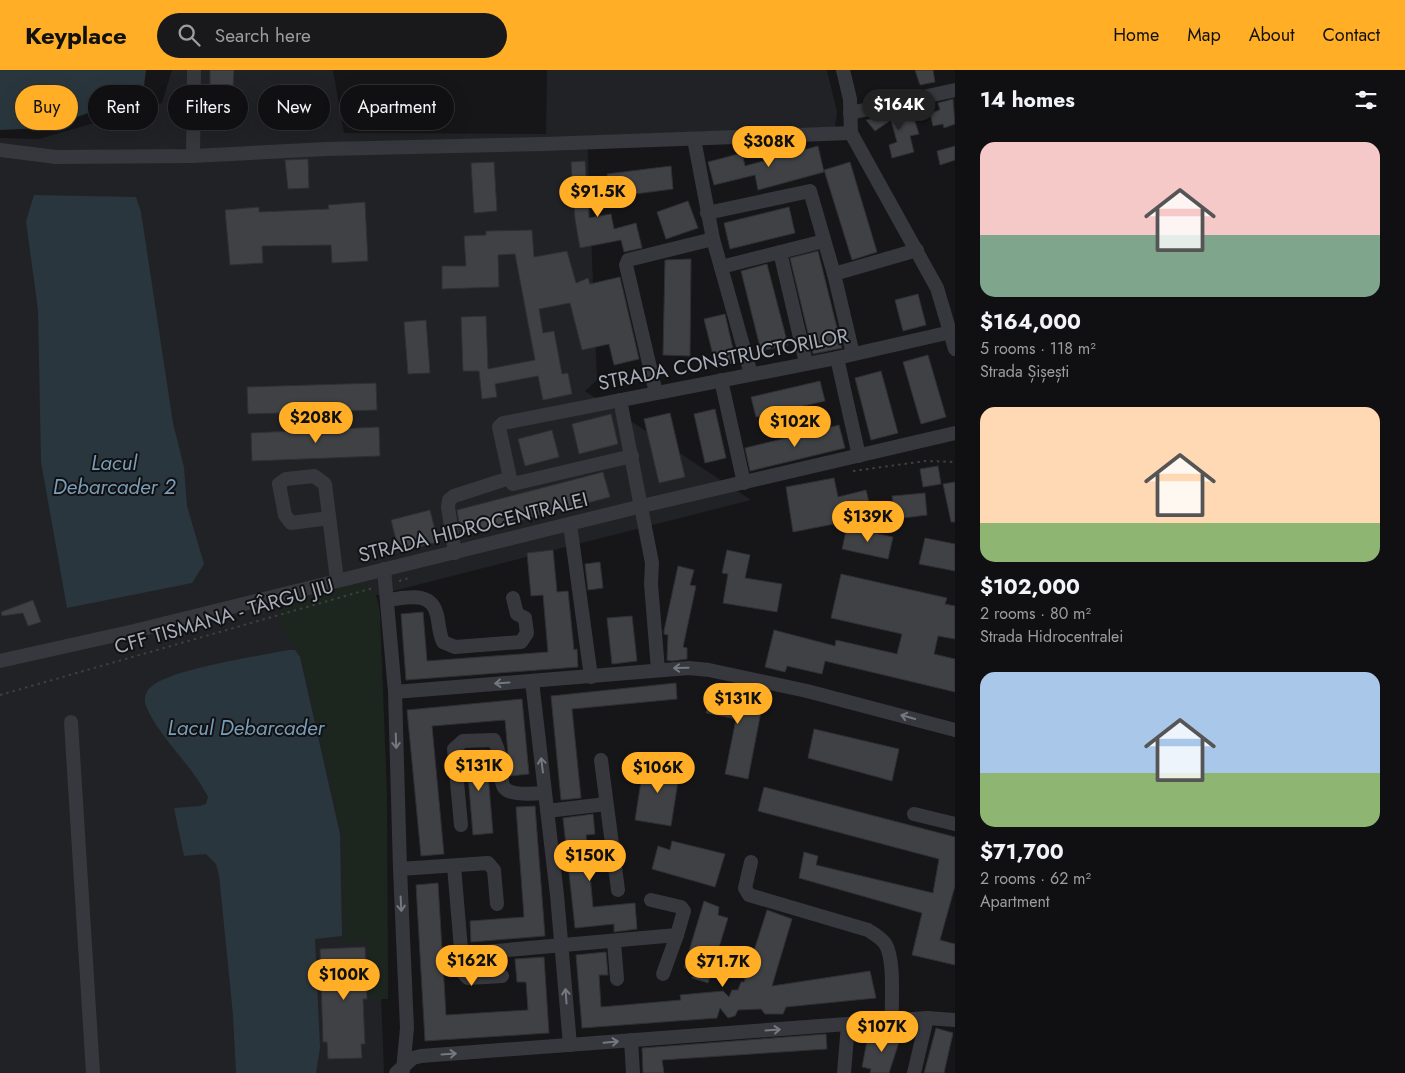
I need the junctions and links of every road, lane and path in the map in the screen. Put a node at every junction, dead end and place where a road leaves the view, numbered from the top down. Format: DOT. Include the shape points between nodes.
graph roads {
  1 [pos="194,70"];
  2 [pos="843,70"];
  3 [pos="955,90"];
  4 [pos="850,112"];
  5 [pos="851,133"];
  6 [pos="694,139"];
  7 [pos="0,150"];
  8 [pos="193,156"];
  9 [pos="707,213"];
  10 [pos="713,239"];
  11 [pos="824,241"];
  12 [pos="917,250"];
  13 [pos="780,252"];
  14 [pos="721,267"];
  15 [pos="834,274"];
  16 [pos="951,332"];
  17 [pos="955,349"];
  18 [pos="853,354"];
  19 [pos="837,358"];
  20 [pos="806,363"];
  21 [pos="751,374"];
  22 [pos="721,380"];
  23 [pos="656,393"];
  24 [pos="620,400"];
  25 [pos="955,434"];
  26 [pos="632,456"];
  27 [pos="859,456"];
  28 [pos="955,462"];
  29 [pos="852,471"];
  30 [pos="510,478"];
  31 [pos="744,484"];
  32 [pos="642,506"];
  33 [pos="329,518"];
  34 [pos="570,524"];
  35 [pos="455,553"];
  36 [pos="384,569"];
  37 [pos="411,577"];
  38 [pos="337,580"];
  39 [pos="386,584"];
  40 [pos="513,598"];
  41 [pos="387,600"];
  42 [pos="0,661"];
  43 [pos="658,670"];
  44 [pos="591,677"];
  45 [pos="532,681"];
  46 [pos="395,692"];
  47 [pos="0,695"];
  48 [pos="71,722"];
  49 [pos="955,730"];
  50 [pos="601,760"];
  51 [pos="545,793"];
  52 [pos="606,804"];
  53 [pos="547,811"];
  54 [pos="914,814"];
  55 [pos="955,824"];
  56 [pos="461,825"];
  57 [pos="751,862"];
  58 [pos="454,866"];
  59 [pos="400,869"];
  60 [pos="618,890"];
  61 [pos="651,900"];
  62 [pos="497,904"];
  63 [pos="677,936"];
  64 [pos="614,942"];
  65 [pos="562,945"];
  66 [pos="461,954"];
  67 [pos="663,974"];
  68 [pos="502,976"];
  69 [pos="617,979"];
  70 [pos="927,1018"];
  71 [pos="955,1020"];
  72 [pos="892,1021"];
  73 [pos="848,1024"];
  74 [pos="631,1040"];
  75 [pos="570,1045"];
  76 [pos="401,1071"];
  77 [pos="93,1073"];
  78 [pos="633,1073"];
  79 [pos="844,1073"];
  80 [pos="914,1073"];
  1 -- 8 [label="street"];
  2 -- 4 [label="street"];
  3 -- 4 [label="street"];
  4 -- 5 [label="street"];
  5 -- 6 [label="street"];
  5 -- 12 [label="street"];
  6 -- 8 [label="street"];
  6 -- 9 [label="street"];
  7 -- 8 [label="street" via="56,158"];
  9 -- 10 [label="street"];
  9 -- 11 [label="street" via="810,191"];
  10 -- 14 [label="street"];
  10 -- 23 [label="street" via="628,260 626,265"];
  11 -- 13 [label="street"];
  11 -- 15 [label="street"];
  12 -- 15 [label="street"];
  12 -- 16 [label="street" via="937,288"];
  13 -- 14 [label="street"];
  13 -- 20 [label="street"];
  14 -- 21 [label="street"];
  15 -- 18 [label="street"];
  16 -- 17 [label="street"];
  16 -- 18 [label="street, STRADA CONSTRUCTORILOR"];
  18 -- 19 [label="street, STRADA CONSTRUCTORILOR"];
  19 -- 20 [label="street, STRADA CONSTRUCTORILOR"];
  19 -- 27 [label="street"];
  20 -- 21 [label="street, STRADA CONSTRUCTORILOR"];
  21 -- 22 [label="street, STRADA CONSTRUCTORILOR"];
  22 -- 23 [label="street, STRADA CONSTRUCTORILOR"];
  22 -- 31 [label="street"];
  23 -- 24 [label="street, STRADA CONSTRUCTORILOR"];
  24 -- 26 [label="street"];
  24 -- 30 [label="street, STRADA CONSTRUCTORILOR" via="503,423 499,432"];
  25 -- 27 [label="street, STRADA HIDROCENTRALEI"];
  26 -- 30 [label="street" via="520,484 514,484"];
  26 -- 32 [label="street"];
  27 -- 31 [label="street, STRADA HIDROCENTRALEI"];
  28 -- 29 [label="path" via="926,461"];
  30 -- 35 [label="street" via="449,500"];
  31 -- 32 [label="street, STRADA HIDROCENTRALEI"];
  32 -- 34 [label="street, STRADA HIDROCENTRALEI"];
  32 -- 43 [label="street" via="652,563"];
  33 -- 38 [label="street"];
  34 -- 35 [label="street, STRADA HIDROCENTRALEI"];
  34 -- 44 [label="street"];
  35 -- 36 [label="street, STRADA HIDROCENTRALEI"];
  36 -- 38 [label="street, STRADA HIDROCENTRALEI"];
  36 -- 39 [label="street"];
  37 -- 39 [label="path, CFF TISMANA - TÂRGU JIU"];
  38 -- 42 [label="street, STRADA HIDROCENTRALEI"];
  39 -- 41 [label="street"];
  39 -- 47 [label="path, CFF TISMANA - TÂRGU JIU"];
  40 -- 41 [label="street" via="517,614 525,618 527,633 521,642 455,647 443,642 430,601 425,598"];
  41 -- 46 [label="street"];
  43 -- 44 [label="street"];
  49 -- 43 [label="street, one-way" via="807,691 709,670"];
  44 -- 45 [label="street"];
  45 -- 46 [label="street, one-way"];
  51 -- 45 [label="street, one-way"];
  46 -- 59 [label="street, one-way"];
  48 -- 77 [label="street"];
  50 -- 52 [label="street"];
  51 -- 53 [label="street"];
  51 -- 56 [label="street" via="512,794 502,784 494,740 463,741 454,749"];
  52 -- 53 [label="street"];
  52 -- 60 [label="street"];
  53 -- 65 [label="street"];
  54 -- 55 [label="street"];
  57 -- 72 [label="street" via="745,888 749,895 879,936 886,944 889,956"];
  58 -- 59 [label="street"];
  58 -- 62 [label="street" via="488,863 494,870"];
  58 -- 66 [label="street"];
  59 -- 76 [label="street, one-way" via="407,1028"];
  61 -- 63 [label="street" via="684,911"];
  63 -- 64 [label="street"];
  63 -- 67 [label="street"];
  64 -- 65 [label="street"];
  64 -- 69 [label="street"];
  65 -- 66 [label="street"];
  75 -- 65 [label="street, one-way"];
  66 -- 68 [label="street" via="465,976"];
  70 -- 71 [label="street"];
  70 -- 72 [label="street"];
  70 -- 80 [label="street"];
  72 -- 73 [label="street"];
  74 -- 73 [label="street, one-way"];
  73 -- 79 [label="street"];
  75 -- 74 [label="street, one-way"];
  74 -- 78 [label="street"];
  76 -- 75 [label="street, one-way" via="413,1058 421,1056"];
}
